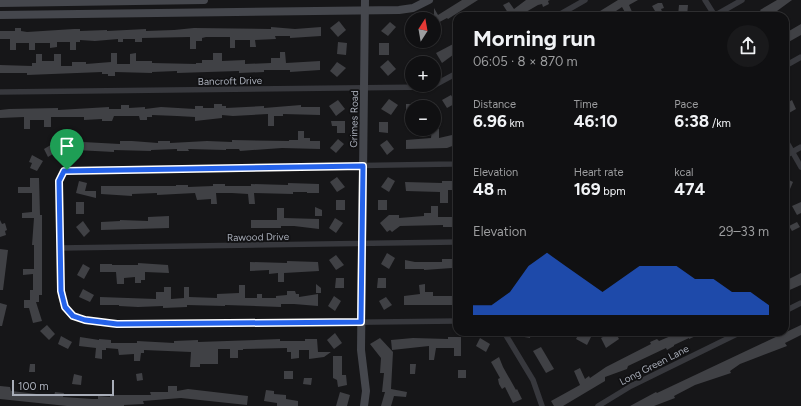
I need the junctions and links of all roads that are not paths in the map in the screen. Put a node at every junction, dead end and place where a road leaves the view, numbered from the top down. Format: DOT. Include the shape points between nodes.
graph roads {
  1 [pos="204,0"];
  2 [pos="365,0"];
  3 [pos="429,0"];
  4 [pos="586,0"];
  5 [pos="705,0"];
  6 [pos="742,0"];
  7 [pos="0,3"];
  8 [pos="365,10"];
  9 [pos="564,12"];
  10 [pos="712,12"];
  11 [pos="721,12"];
  12 [pos="0,15"];
  13 [pos="801,56"];
  14 [pos="789,64"];
  15 [pos="453,74"];
  16 [pos="364,88"];
  17 [pos="0,92"];
  18 [pos="789,146"];
  19 [pos="801,147"];
  20 [pos="792,152"];
  21 [pos="789,154"];
  22 [pos="453,164"];
  23 [pos="363,166"];
  24 [pos="801,167"];
  25 [pos="453,242"];
  26 [pos="362,244"];
  27 [pos="60,248"];
  28 [pos="801,304"];
  29 [pos="789,309"];
  30 [pos="453,321"];
  31 [pos="361,322"];
  32 [pos="506,336"];
  33 [pos="733,336"];
  34 [pos="364,406"];
  35 [pos="542,406"];
  36 [pos="598,406"];
  1 -- 7 [label="street"];
  2 -- 8 [label="street, Grimes Road"];
  3 -- 8 [label="street" via="413,8"];
  4 -- 9 [label="street"];
  5 -- 10 [label="street"];
  6 -- 11 [label="street"];
  8 -- 12 [label="street"];
  8 -- 16 [label="street, Grimes Road"];
  13 -- 14 [label="street"];
  15 -- 16 [label="street, Bancroft Drive" via="431,87"];
  16 -- 17 [label="street, Bancroft Drive"];
  16 -- 23 [label="street, Grimes Road"];
  18 -- 20 [label="street"];
  19 -- 20 [label="street"];
  20 -- 21 [label="street"];
  20 -- 24 [label="street"];
  22 -- 23 [label="street"];
  23 -- 26 [label="street, Grimes Road"];
  23 -- 27 [label="street" via="71,170 62,173 59,181"];
  25 -- 26 [label="street, Rawood Drive"];
  26 -- 27 [label="street, Rawood Drive"];
  26 -- 31 [label="street, Grimes Road"];
  27 -- 31 [label="street" via="61,297 73,316 85,320 129,325"];
  28 -- 29 [label="street"];
  30 -- 31 [label="street"];
  31 -- 34 [label="street, Grimes Road" via="366,391"];
  32 -- 35 [label="street" via="533,380"];
  33 -- 36 [label="street, Long Green Lane" via="631,386"];
}
